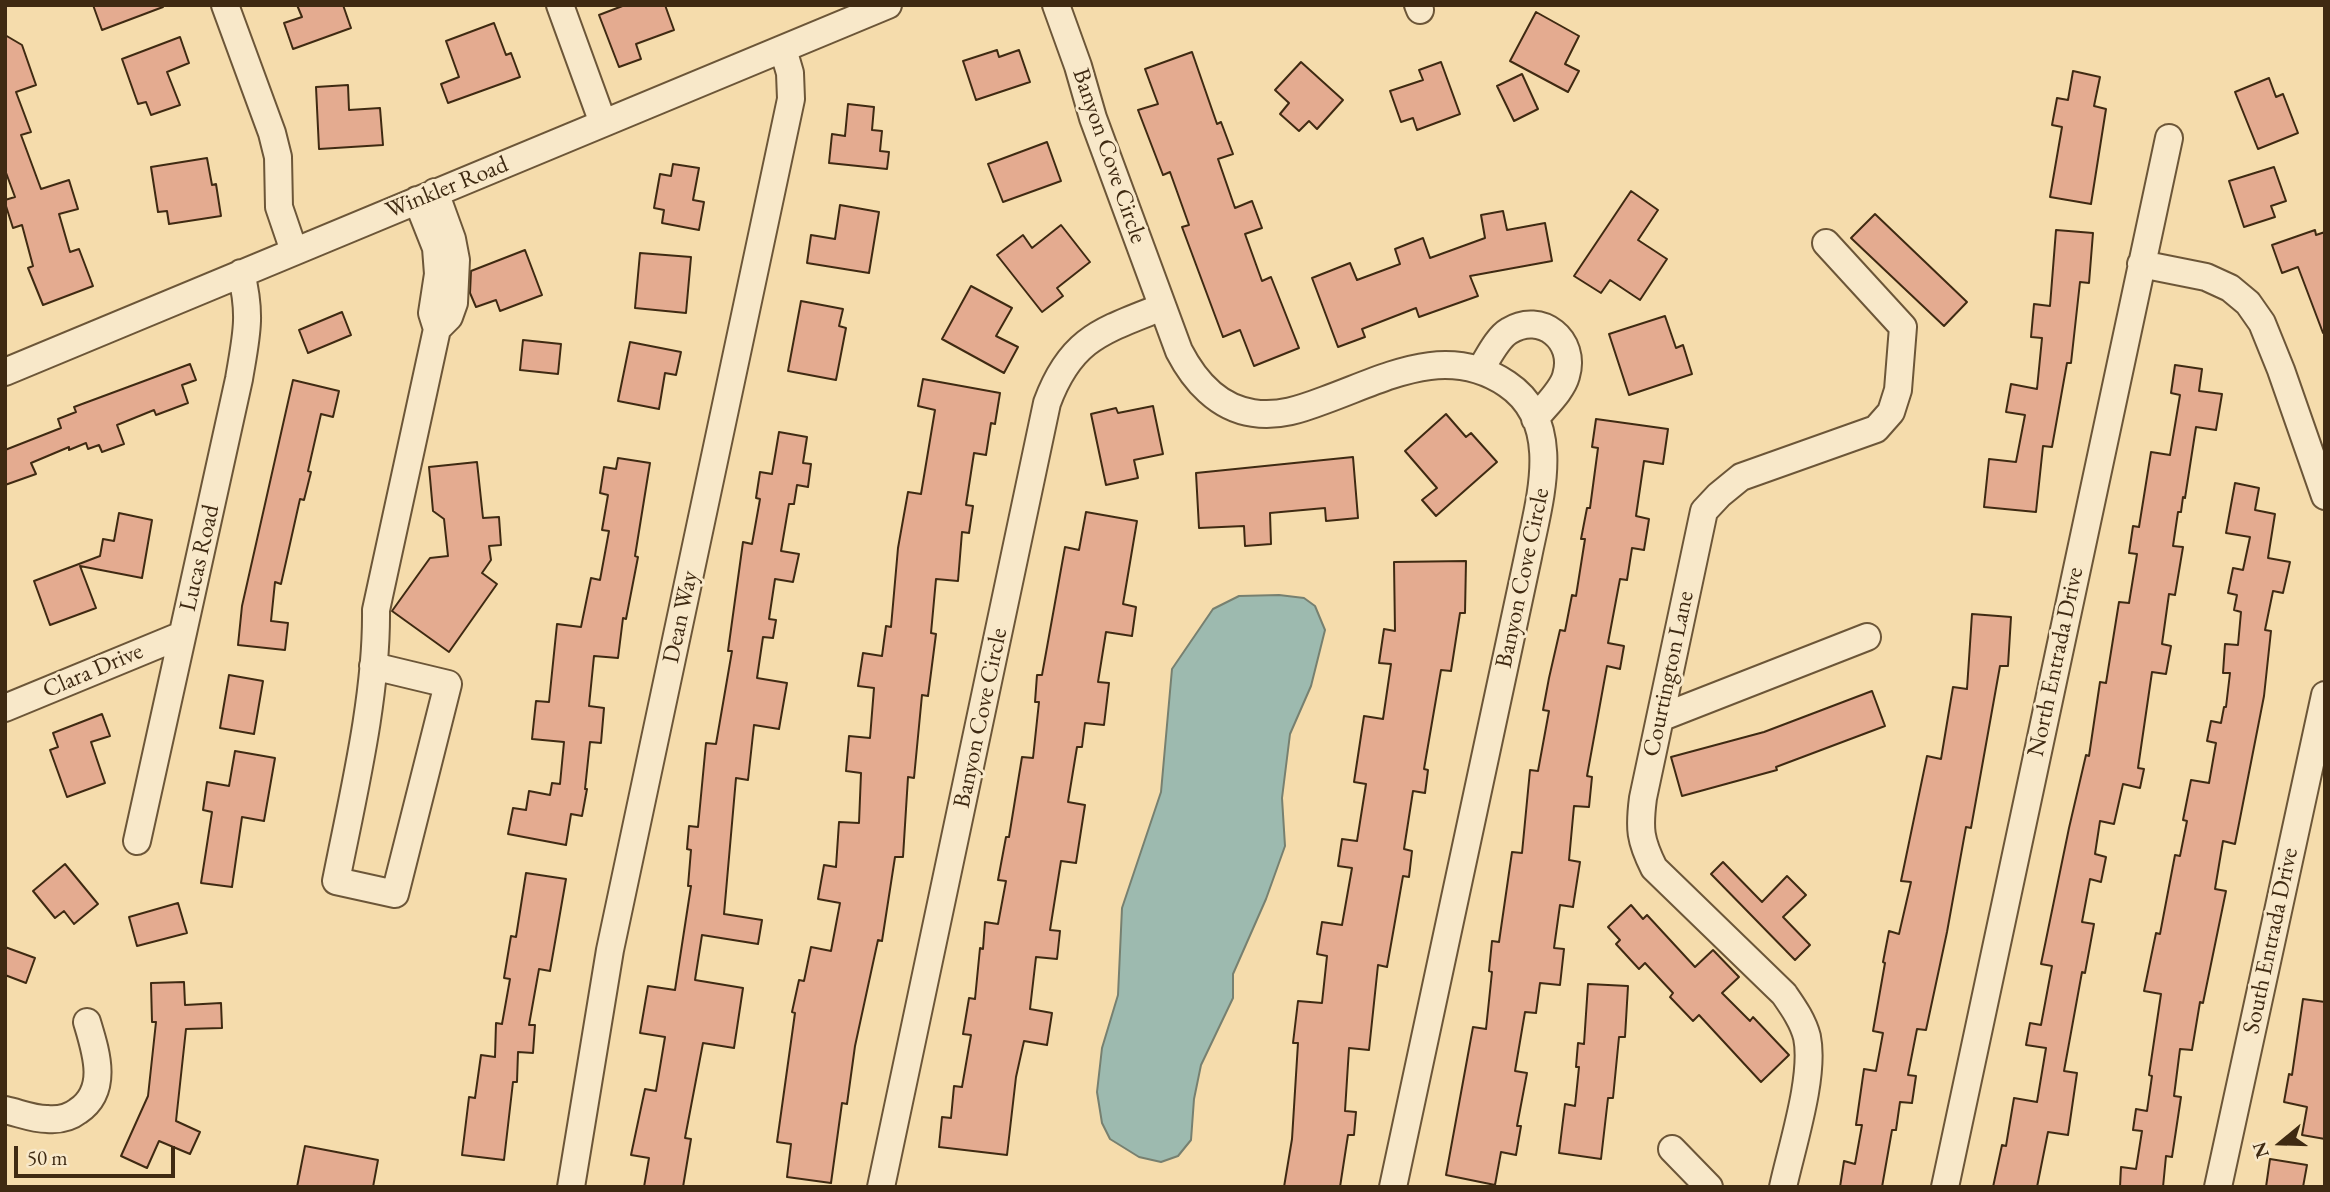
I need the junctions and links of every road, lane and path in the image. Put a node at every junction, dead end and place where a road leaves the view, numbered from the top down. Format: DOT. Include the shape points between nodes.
graph roads {
  1 [pos="225,5"];
  2 [pos="560,5"];
  3 [pos="1056,5"];
  4 [pos="875,8"];
  5 [pos="783,49"];
  6 [pos="603,123"];
  7 [pos="2169,138"];
  8 [pos="426,196"];
  9 [pos="1826,243"];
  10 [pos="293,251"];
  11 [pos="2141,264"];
  12 [pos="241,273"];
  13 [pos="1162,307"];
  14 [pos="8,362"];
  15 [pos="1480,370"];
  16 [pos="1535,419"];
  17 [pos="2325,496"];
  18 [pos="182,635"];
  19 [pos="1867,636"];
  20 [pos="373,666"];
  21 [pos="2325,695"];
  22 [pos="5,708"];
  23 [pos="1660,718"];
  24 [pos="137,841"];
  25 [pos="87,1022"];
  26 [pos="5,1110"];
  27 [pos="1672,1149"];
  28 [pos="570,1187"];
  29 [pos="881,1187"];
  30 [pos="1393,1187"];
  31 [pos="1709,1187"];
  32 [pos="1783,1187"];
  33 [pos="1945,1187"];
  34 [pos="2218,1187"];
  1 -- 10 [label="street" via="272,133 278,157 279,207"];
  2 -- 6 [label="street"];
  3 -- 13 [label="street, Banyon Cove Circle"];
  4 -- 5 [label="street, Winkler Road"];
  5 -- 6 [label="street, Winkler Road"];
  5 -- 28 [label="street, Dean Way" via="790,73 790,99 610,950"];
  6 -- 8 [label="street, Winkler Road"];
  7 -- 11 [label="street, North Entrada Drive"];
  8 -- 10 [label="street, Winkler Road"];
  8 -- 20 [label="street" via="436,248 438,274 432,313 437,329 376,610"];
  9 -- 23 [label="street, Courtington Lane" via="1903,327 1898,390 1891,412 1876,429 1741,477 1704,511"];
  10 -- 12 [label="street, Winkler Road"];
  11 -- 17 [label="street" via="2206,277 2248,303 2262,323 2281,370"];
  11 -- 33 [label="street, North Entrada Drive"];
  12 -- 14 [label="street, Winkler Road"];
  12 -- 18 [label="street, Lucas Road" via="249,324"];
  13 -- 15 [label="street, Banyon Cove Circle" via="1179,351 1206,391 1251,413 1277,415 1299,410 1420,367 1444,363"];
  13 -- 29 [label="street, Banyon Cove Circle" via="1085,342 1068,359 1047,403"];
  15 -- 16 [label="street, Banyon Cove Circle" via="1514,389"];
  15 -- 16 [label="street" via="1506,332 1520,326 1544,325 1560,337 1569,361 1566,378"];
  16 -- 30 [label="street, Banyon Cove Circle" via="1544,453 1536,516"];
  18 -- 22 [label="street, Clara Drive"];
  18 -- 24 [label="street, Lucas Road"];
  19 -- 23 [label="street"];
  20 -- 20 [label="street" via="336,881 395,894 448,684"];
  21 -- 34 [label="street, South Entrada Drive"];
  23 -- 32 [label="street, Courtington Lane" via="1643,798 1643,846 1654,868 1671,886 1784,994 1807,1036 1809,1062"];
  25 -- 26 [label="street" via="98,1065 90,1100 74,1114 51,1120"];
  27 -- 31 [label="street"];
}
